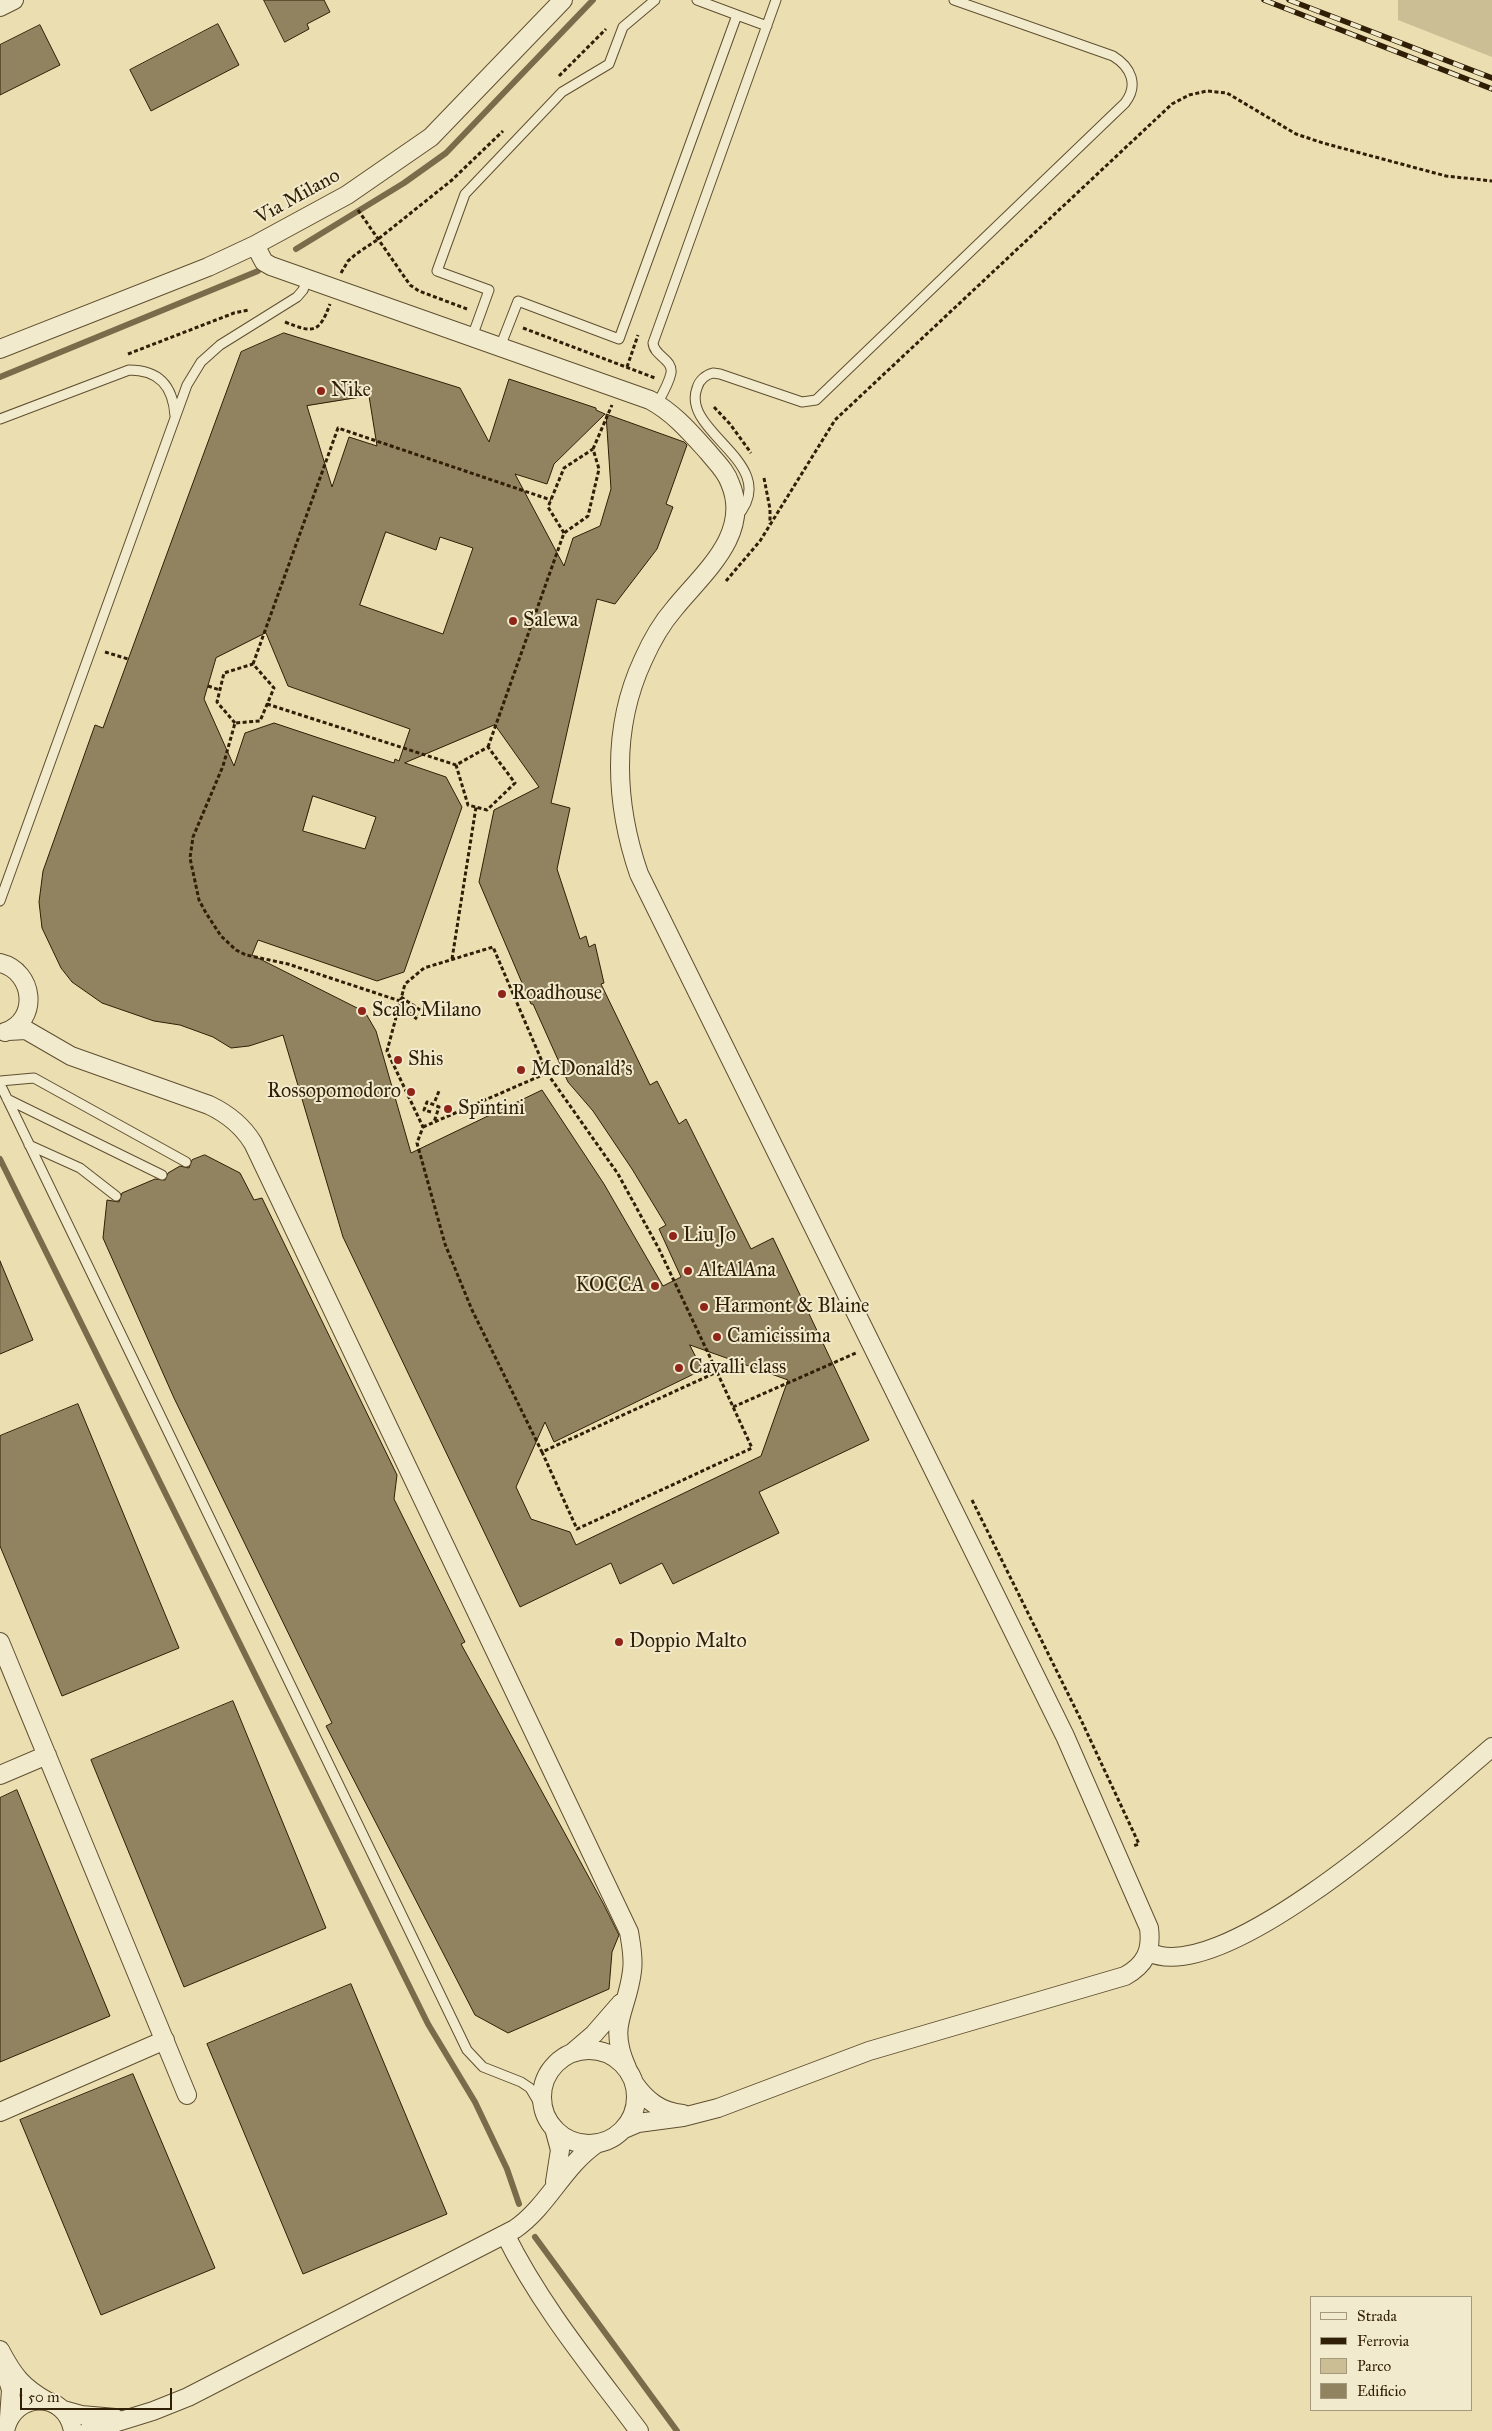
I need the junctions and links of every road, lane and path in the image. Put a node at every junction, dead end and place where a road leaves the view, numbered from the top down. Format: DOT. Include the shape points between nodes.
graph roads {
  1 [pos="14,0"];
  2 [pos="563,0"];
  3 [pos="655,0"];
  4 [pos="698,0"];
  5 [pos="776,0"];
  6 [pos="954,0"];
  7 [pos="0,8"];
  8 [pos="737,15"];
  9 [pos="767,26"];
  10 [pos="608,27"];
  11 [pos="552,82"];
  12 [pos="503,130"];
  13 [pos="1492,181"];
  14 [pos="356,207"];
  15 [pos="371,230"];
  16 [pos="255,245"];
  17 [pos="307,279"];
  18 [pos="335,289"];
  19 [pos="268,315"];
  20 [pos="472,337"];
  21 [pos="500,347"];
  22 [pos="0,349"];
  23 [pos="126,356"];
  24 [pos="619,389"];
  25 [pos="658,404"];
  26 [pos="175,418"];
  27 [pos="0,420"];
  28 [pos="593,449"];
  29 [pos="550,500"];
  30 [pos="735,520"];
  31 [pos="564,533"];
  32 [pos="724,583"];
  33 [pos="92,647"];
  34 [pos="128,659"];
  35 [pos="253,664"];
  36 [pos="208,686"];
  37 [pos="220,690"];
  38 [pos="268,704"];
  39 [pos="235,724"];
  40 [pos="488,747"];
  41 [pos="456,765"];
  42 [pos="476,807"];
  43 [pos="0,899"];
  44 [pos="452,960"];
  45 [pos="2,962"];
  46 [pos="400,1001"];
  47 [pos="29,1004"];
  48 [pos="420,1010"];
  49 [pos="418,1017"];
  50 [pos="4,1032"];
  51 [pos="50,1044"];
  52 [pos="547,1073"];
  53 [pos="0,1083"];
  54 [pos="439,1091"];
  55 [pos="7,1099"];
  56 [pos="435,1101"];
  57 [pos="431,1112"];
  58 [pos="434,1122"];
  59 [pos="423,1127"];
  60 [pos="29,1144"];
  61 [pos="186,1162"];
  62 [pos="162,1175"];
  63 [pos="116,1196"];
  64 [pos="872,1346"];
  65 [pos="716,1372"];
  66 [pos="733,1407"];
  67 [pos="542,1452"];
  68 [pos="967,1491"];
  69 [pos="0,1642"];
  70 [pos="1492,1747"];
  71 [pos="47,1755"];
  72 [pos="0,1775"];
  73 [pos="1117,1854"];
  74 [pos="1149,1952"];
  75 [pos="629,1987"];
  76 [pos="165,2040"];
  77 [pos="572,2053"];
  78 [pos="631,2076"];
  79 [pos="187,2094"];
  80 [pos="0,2112"];
  81 [pos="698,2113"];
  82 [pos="550,2122"];
  83 [pos="624,2128"];
  84 [pos="596,2144"];
  85 [pos="552,2192"];
  86 [pos="505,2234"];
  87 [pos="0,2351"];
  88 [pos="55,2406"];
  89 [pos="135,2416"];
  90 [pos="7,2425"];
  91 [pos="73,2431"];
  92 [pos="88,2431"];
  93 [pos="639,2431"];
  1 -- 7 [label="street"];
  2 -- 16 [label="street, Via Milano" via="431,137 347,195"];
  3 -- 20 [label="lane" via="623,27 609,64 562,92 464,194 437,271 489,290"];
  4 -- 8 [label="lane"];
  5 -- 9 [label="lane"];
  6 -- 30 [label="lane" via="1113,56 1130,70 1132,92 1119,109 816,400 802,402 720,374 707,375 701,380 694,398 697,412 737,458 746,477 748,497 743,512"];
  8 -- 9 [label="lane"];
  8 -- 21 [label="lane" via="619,339 518,301"];
  9 -- 25 [label="lane" via="653,343 671,370"];
  10 -- 11 [label="path"];
  12 -- 18 [label="path" via="452,180 348,261"];
  13 -- 32 [label="path" via="1446,176 1296,134 1227,93 1207,91 1189,95 1172,104 835,420 760,541"];
  14 -- 15 [label="path"];
  16 -- 17 [label="street" via="264,262"];
  16 -- 22 [label="street, Via Milano" via="208,268"];
  17 -- 18 [label="street"];
  17 -- 19 [label="lane" via="297,297"];
  18 -- 19 [label="path" via="318,328 305,330"];
  18 -- 20 [label="street"];
  19 -- 23 [label="path" via="252,310 239,311"];
  19 -- 26 [label="lane" via="220,345 201,362 187,385"];
  20 -- 21 [label="street"];
  21 -- 24 [label="street"];
  24 -- 25 [label="street"];
  24 -- 28 [label="path"];
  25 -- 30 [label="street" via="679,419 724,470 735,496"];
  26 -- 27 [label="lane" via="171,394 162,381 151,373 129,370"];
  26 -- 33 [label="lane"];
  28 -- 29 [label="path" via="564,468"];
  28 -- 31 [label="path" via="599,469 588,516"];
  29 -- 31 [label="path" via="548,507"];
  29 -- 35 [label="path" via="338,428"];
  30 -- 64 [label="street" via="719,555 657,632 629,694 622,725 620,758 624,821 639,874"];
  31 -- 40 [label="path"];
  33 -- 34 [label="path"];
  33 -- 43 [label="lane"];
  35 -- 37 [label="path" via="224,673"];
  35 -- 38 [label="path" via="274,688"];
  36 -- 37 [label="path"];
  37 -- 39 [label="path" via="217,702"];
  38 -- 39 [label="path" via="260,721"];
  38 -- 41 [label="path"];
  39 -- 46 [label="path" via="223,766 193,836 190,858 199,900 206,913 221,936 246,955 288,964"];
  40 -- 41 [label="path"];
  40 -- 42 [label="path" via="515,783 487,810"];
  41 -- 42 [label="path" via="468,805"];
  42 -- 44 [label="path"];
  44 -- 46 [label="path" via="424,968 405,984"];
  44 -- 52 [label="path" via="492,947"];
  45 -- 47 [label="street" via="25,980"];
  46 -- 48 [label="path"];
  46 -- 49 [label="path"];
  46 -- 59 [label="path" via="387,1051"];
  47 -- 50 [label="street" via="18,1024"];
  47 -- 51 [label="street" via="38,1029"];
  50 -- 51 [label="street" via="26,1030"];
  51 -- 75 [label="street" via="71,1056 209,1105 224,1112 246,1132 623,1918 632,1950"];
  52 -- 58 [label="path"];
  52 -- 65 [label="path" via="618,1174 659,1249"];
  53 -- 55 [label="lane"];
  53 -- 61 [label="lane" via="34,1078"];
  54 -- 56 [label="path"];
  55 -- 60 [label="lane"];
  55 -- 62 [label="lane"];
  57 -- 58 [label="path" via="424,1110 427,1102 439,1107"];
  58 -- 59 [label="path"];
  59 -- 67 [label="path" via="417,1143 444,1244 472,1310"];
  60 -- 63 [label="lane" via="80,1168"];
  60 -- 82 [label="lane" via="467,2050 483,2067 530,2088"];
  64 -- 66 [label="path"];
  64 -- 73 [label="street" via="1065,1736"];
  65 -- 66 [label="path"];
  65 -- 67 [label="path"];
  66 -- 67 [label="path" via="752,1448 577,1529"];
  68 -- 73 [label="path" via="1139,1844"];
  69 -- 71 [label="street"];
  70 -- 74 [label="street" via="1392,1832 1263,1925 1196,1953 1163,1957"];
  71 -- 72 [label="street"];
  71 -- 76 [label="street"];
  73 -- 74 [label="street" via="1149,1928"];
  74 -- 81 [label="street" via="1143,1963 1125,1976 869,2051"];
  75 -- 77 [label="street" via="609,2019"];
  75 -- 78 [label="street" via="617,2041"];
  76 -- 79 [label="street"];
  76 -- 80 [label="street"];
  77 -- 78 [label="street" via="601,2051 615,2057"];
  77 -- 82 [label="street" via="549,2072 543,2086 542,2101"];
  78 -- 81 [label="street" via="644,2097 654,2105 678,2114"];
  78 -- 83 [label="street" via="636,2099 633,2115"];
  81 -- 83 [label="street"];
  82 -- 84 [label="street" via="565,2138"];
  82 -- 85 [label="street" via="558,2140 560,2162"];
  83 -- 84 [label="street" via="612,2138"];
  84 -- 85 [label="street" via="579,2157"];
  85 -- 86 [label="street" via="529,2219"];
  86 -- 89 [label="street" via="188,2397"];
  86 -- 93 [label="street" via="551,2311"];
  87 -- 88 [label="street" via="25,2387"];
  87 -- 90 [label="street" via="11,2390"];
  88 -- 89 [label="street" via="100,2418"];
  88 -- 90 [label="street" via="36,2400 25,2403 16,2409"];
  88 -- 91 [label="street"];
  89 -- 92 [label="street"];
}
